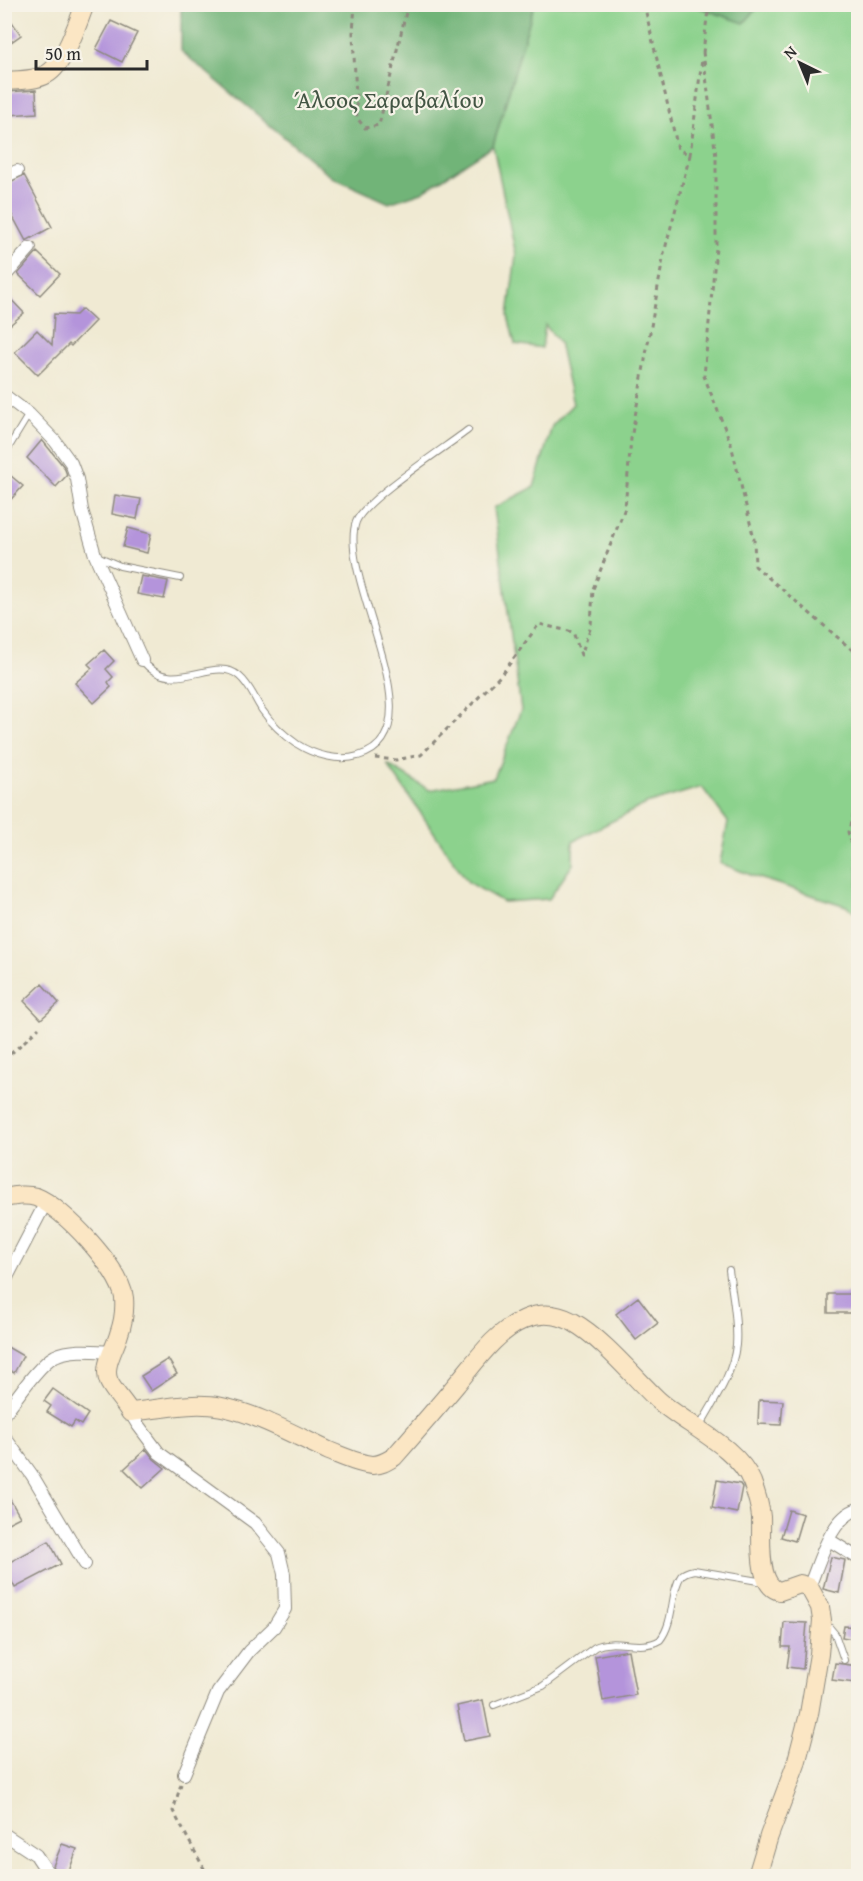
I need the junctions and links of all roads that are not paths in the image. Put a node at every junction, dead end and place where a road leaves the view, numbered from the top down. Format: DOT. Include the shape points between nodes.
graph roads {
  1 [pos="85,4"];
  2 [pos="4,81"];
  3 [pos="17,171"];
  4 [pos="4,177"];
  5 [pos="30,248"];
  6 [pos="4,277"];
  7 [pos="4,395"];
  8 [pos="29,414"];
  9 [pos="468,430"];
  10 [pos="4,454"];
  11 [pos="95,555"];
  12 [pos="180,578"];
  13 [pos="142,660"];
  14 [pos="4,1198"];
  15 [pos="46,1203"];
  16 [pos="729,1270"];
  17 [pos="4,1283"];
  18 [pos="112,1352"];
  19 [pos="130,1412"];
  20 [pos="4,1414"];
  21 [pos="699,1429"];
  22 [pos="4,1436"];
  23 [pos="858,1509"];
  24 [pos="829,1540"];
  25 [pos="858,1558"];
  26 [pos="85,1564"];
  27 [pos="767,1582"];
  28 [pos="809,1587"];
  29 [pos="822,1620"];
  30 [pos="844,1660"];
  31 [pos="494,1705"];
  32 [pos="184,1774"];
  33 [pos="4,1834"];
  34 [pos="48,1873"];
  35 [pos="757,1876"];
  1 -- 2 [label="street" via="53,70 44,76"];
  3 -- 4 [label="street"];
  5 -- 6 [label="street"];
  7 -- 8 [label="street"];
  8 -- 10 [label="lane"];
  8 -- 11 [label="street" via="71,463"];
  9 -- 13 [label="lane" via="368,504 355,524 360,586 387,670 392,704 383,739 371,751 340,759 320,755 299,746 279,730 237,674 215,671 175,677 160,675"];
  11 -- 12 [label="lane" via="120,566"];
  11 -- 13 [label="street"];
  14 -- 15 [label="street" via="24,1195"];
  15 -- 17 [label="street"];
  15 -- 18 [label="street" via="80,1232 121,1284 123,1324"];
  16 -- 21 [label="lane" via="736,1333 734,1357"];
  18 -- 19 [label="street" via="107,1365 109,1384"];
  18 -- 20 [label="street" via="70,1352 50,1359"];
  19 -- 21 [label="street" via="187,1405 224,1407 342,1456 364,1463 384,1463 394,1457 507,1329 541,1314 573,1323 605,1347 660,1401"];
  19 -- 32 [label="street" via="159,1454 255,1523 279,1553 284,1574 285,1609 218,1692"];
  21 -- 27 [label="street" via="735,1458 751,1479 759,1507"];
  22 -- 26 [label="street"];
  23 -- 24 [label="street" via="841,1519"];
  24 -- 25 [label="street"];
  24 -- 28 [label="street"];
  27 -- 28 [label="street" via="780,1591 800,1584"];
  27 -- 31 [label="lane" via="687,1572 679,1579 669,1624 660,1640 645,1646 603,1643 543,1686"];
  28 -- 29 [label="street"];
  29 -- 30 [label="lane" via="835,1634"];
  29 -- 35 [label="street" via="819,1654 796,1764"];
  33 -- 34 [label="street" via="36,1855"];
}
